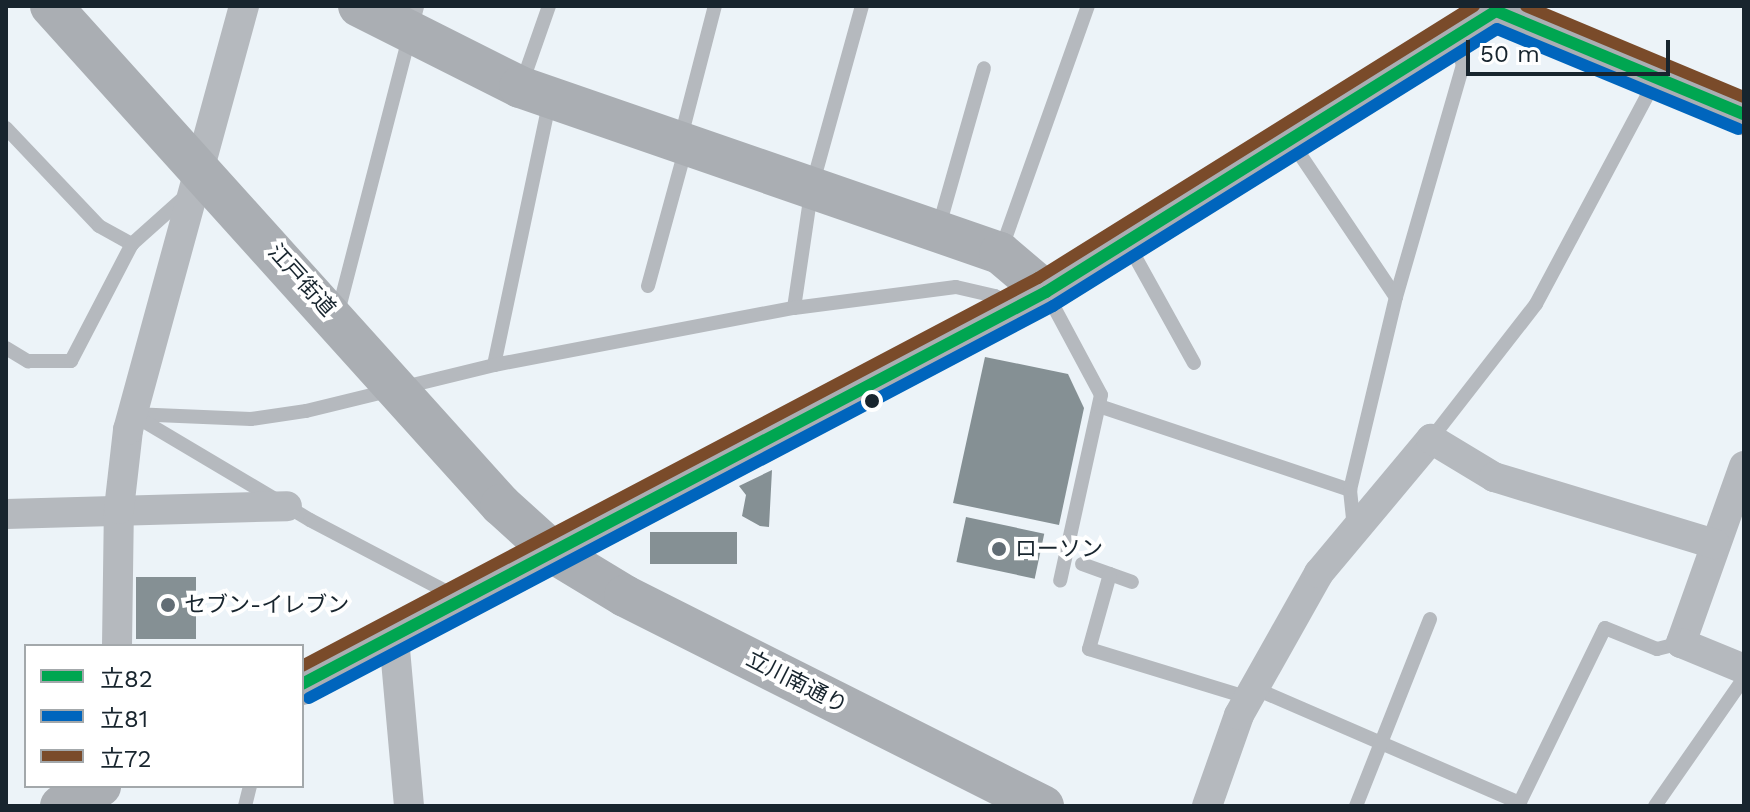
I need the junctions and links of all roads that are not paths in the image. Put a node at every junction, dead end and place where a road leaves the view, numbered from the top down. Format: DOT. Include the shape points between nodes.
graph roads {
  1 [pos="51,6"];
  2 [pos="244,6"];
  3 [pos="359,6"];
  4 [pos="549,6"];
  5 [pos="715,6"];
  6 [pos="862,6"];
  7 [pos="1088,6"];
  8 [pos="1492,8"];
  9 [pos="414,20"];
  10 [pos="1454,37"];
  11 [pos="984,68"];
  12 [pos="1656,79"];
  13 [pos="535,93"];
  14 [pos="1739,101"];
  15 [pos="6,128"];
  16 [pos="1290,139"];
  17 [pos="682,146"];
  18 [pos="194,179"];
  19 [pos="812,186"];
  20 [pos="938,230"];
  21 [pos="1126,242"];
  22 [pos="132,244"];
  23 [pos="1000,253"];
  24 [pos="648,286"];
  25 [pos="1396,297"];
  26 [pos="1029,301"];
  27 [pos="794,308"];
  28 [pos="337,318"];
  29 [pos="6,348"];
  30 [pos="1194,363"];
  31 [pos="494,365"];
  32 [pos="397,387"];
  33 [pos="1099,406"];
  34 [pos="132,414"];
  35 [pos="1431,439"];
  36 [pos="1744,466"];
  37 [pos="1350,490"];
  38 [pos="287,506"];
  39 [pos="119,509"];
  40 [pos="6,514"];
  41 [pos="1354,528"];
  42 [pos="1715,544"];
  43 [pos="554,553"];
  44 [pos="1082,564"];
  45 [pos="1110,574"];
  46 [pos="1060,581"];
  47 [pos="1132,582"];
  48 [pos="464,601"];
  49 [pos="1430,619"];
  50 [pos="394,638"];
  51 [pos="1681,643"];
  52 [pos="117,644"];
  53 [pos="1744,669"];
  54 [pos="1744,678"];
  55 [pos="304,683"];
  56 [pos="1251,693"];
  57 [pos="1381,743"];
  58 [pos="108,789"];
  59 [pos="1519,805"];
  60 [pos="61,806"];
  61 [pos="409,806"];
  62 [pos="1043,806"];
  63 [pos="1207,806"];
  64 [pos="1356,806"];
  65 [pos="1655,806"];
  1 -- 18 [label="street, 江戸街道"];
  2 -- 18 [label="street"];
  3 -- 9 [label="street"];
  4 -- 13 [label="lane"];
  5 -- 17 [label="lane"];
  6 -- 19 [label="lane"];
  7 -- 23 [label="lane"];
  8 -- 10 [label="street"];
  8 -- 12 [label="street"];
  9 -- 13 [label="street"];
  9 -- 28 [label="lane"];
  10 -- 16 [label="street"];
  10 -- 25 [label="lane" via="1463,65"];
  11 -- 20 [label="lane"];
  12 -- 14 [label="street"];
  12 -- 35 [label="lane" via="1536,304"];
  13 -- 17 [label="street"];
  13 -- 31 [label="lane"];
  15 -- 22 [label="lane" via="99,226"];
  16 -- 21 [label="street"];
  16 -- 25 [label="lane"];
  17 -- 19 [label="street"];
  17 -- 24 [label="lane"];
  18 -- 22 [label="lane"];
  18 -- 28 [label="street, 江戸街道"];
  18 -- 34 [label="street"];
  19 -- 20 [label="street"];
  19 -- 27 [label="lane"];
  20 -- 23 [label="street"];
  21 -- 26 [label="street"];
  21 -- 30 [label="lane"];
  22 -- 29 [label="lane" via="71,361 28,361"];
  23 -- 26 [label="street"];
  25 -- 37 [label="lane"];
  26 -- 27 [label="lane" via="956,287"];
  26 -- 33 [label="lane" via="1101,395"];
  26 -- 43 [label="street"];
  27 -- 31 [label="lane"];
  28 -- 32 [label="street, 江戸街道"];
  31 -- 32 [label="lane"];
  32 -- 34 [label="lane" via="251,419"];
  32 -- 43 [label="street, 江戸街道" via="501,505"];
  33 -- 37 [label="lane"];
  33 -- 46 [label="lane"];
  34 -- 38 [label="lane"];
  34 -- 39 [label="street"];
  35 -- 41 [label="street"];
  35 -- 42 [label="street" via="1494,477"];
  36 -- 42 [label="street"];
  37 -- 41 [label="lane"];
  38 -- 39 [label="street"];
  38 -- 48 [label="lane"];
  39 -- 40 [label="street"];
  39 -- 52 [label="street"];
  41 -- 56 [label="street" via="1319,573"];
  42 -- 51 [label="street"];
  43 -- 48 [label="street"];
  43 -- 62 [label="street, 立川南通り" via="625,596"];
  44 -- 45 [label="lane"];
  45 -- 47 [label="lane"];
  45 -- 56 [label="lane" via="1089,649"];
  48 -- 50 [label="street"];
  49 -- 57 [label="lane"];
  50 -- 55 [label="street"];
  50 -- 61 [label="street"];
  51 -- 53 [label="street"];
  51 -- 59 [label="lane" via="1657,649 1605,628"];
  54 -- 65 [label="lane"];
  56 -- 57 [label="lane"];
  56 -- 63 [label="street" via="1221,757"];
  57 -- 59 [label="lane"];
  57 -- 64 [label="lane"];
  58 -- 60 [label="street"];
}
